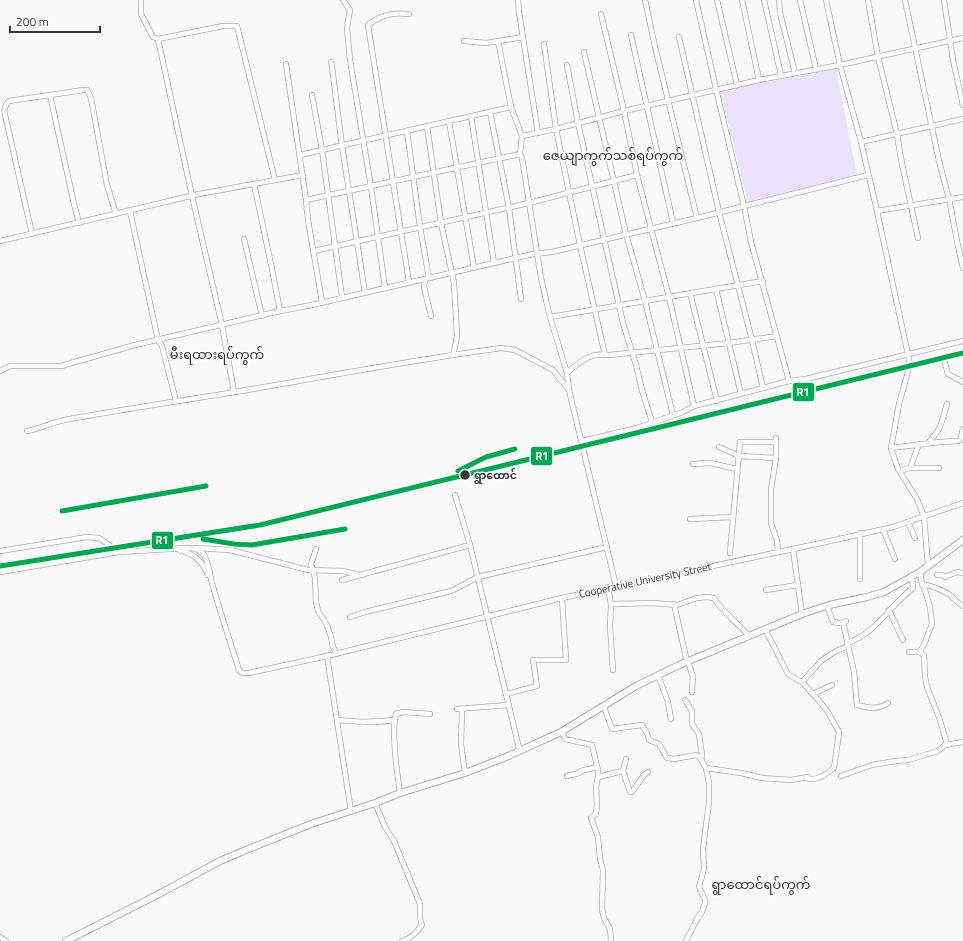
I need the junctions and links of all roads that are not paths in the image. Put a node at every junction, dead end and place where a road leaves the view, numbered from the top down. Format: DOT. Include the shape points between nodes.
graph roads {
  1 [pos="141,0"];
  2 [pos="343,0"];
  3 [pos="518,0"];
  4 [pos="645,0"];
  5 [pos="696,0"];
  6 [pos="717,0"];
  7 [pos="742,0"];
  8 [pos="764,0"];
  9 [pos="779,0"];
  10 [pos="800,0"];
  11 [pos="826,0"];
  12 [pos="868,0"];
  13 [pos="905,0"];
  14 [pos="944,0"];
  15 [pos="409,14"];
  16 [pos="601,14"];
  17 [pos="631,35"];
  18 [pos="523,37"];
  19 [pos="679,37"];
  20 [pos="963,38"];
  21 [pos="158,39"];
  22 [pos="464,41"];
  23 [pos="498,41"];
  24 [pos="950,42"];
  25 [pos="544,44"];
  26 [pos="915,48"];
  27 [pos="584,52"];
  28 [pos="878,57"];
  29 [pos="331,62"];
  30 [pos="286,64"];
  31 [pos="567,65"];
  32 [pos="840,65"];
  33 [pos="816,69"];
  34 [pos="794,73"];
  35 [pos="781,75"];
  36 [pos="759,80"];
  37 [pos="737,85"];
  38 [pos="716,90"];
  39 [pos="50,95"];
  40 [pos="312,95"];
  41 [pos="693,95"];
  42 [pos="668,101"];
  43 [pos="963,105"];
  44 [pos="646,106"];
  45 [pos="511,107"];
  46 [pos="624,111"];
  47 [pos="490,112"];
  48 [pos="471,116"];
  49 [pos="599,118"];
  50 [pos="963,119"];
  51 [pos="449,121"];
  52 [pos="578,123"];
  53 [pos="427,126"];
  54 [pos="932,126"];
  55 [pos="556,129"];
  56 [pos="407,131"];
  57 [pos="538,132"];
  58 [pos="897,134"];
  59 [pos="386,136"];
  60 [pos="522,136"];
  61 [pos="364,141"];
  62 [pos="861,142"];
  63 [pos="342,146"];
  64 [pos="322,150"];
  65 [pos="520,154"];
  66 [pos="300,155"];
  67 [pos="500,159"];
  68 [pos="479,163"];
  69 [pos="457,168"];
  70 [pos="434,173"];
  71 [pos="303,175"];
  72 [pos="637,175"];
  73 [pos="868,175"];
  74 [pos="414,178"];
  75 [pos="275,180"];
  76 [pos="614,181"];
  77 [pos="394,182"];
  78 [pos="254,184"];
  79 [pos="371,187"];
  80 [pos="592,187"];
  81 [pos="349,192"];
  82 [pos="570,193"];
  83 [pos="192,196"];
  84 [pos="328,196"];
  85 [pos="963,197"];
  86 [pos="949,198"];
  87 [pos="306,200"];
  88 [pos="529,203"];
  89 [pos="912,205"];
  90 [pos="744,206"];
  91 [pos="509,208"];
  92 [pos="130,211"];
  93 [pos="877,211"];
  94 [pos="719,212"];
  95 [pos="486,213"];
  96 [pos="116,214"];
  97 [pos="465,217"];
  98 [pos="697,218"];
  99 [pos="79,223"];
  100 [pos="441,223"];
  101 [pos="673,223"];
  102 [pos="420,228"];
  103 [pos="650,229"];
  104 [pos="400,232"];
  105 [pos="32,234"];
  106 [pos="626,234"];
  107 [pos="379,237"];
  108 [pos="918,238"];
  109 [pos="244,239"];
  110 [pos="604,240"];
  111 [pos="0,241"];
  112 [pos="357,242"];
  113 [pos="580,245"];
  114 [pos="335,246"];
  115 [pos="314,251"];
  116 [pos="537,254"];
  117 [pos="515,258"];
  118 [pos="494,263"];
  119 [pos="963,265"];
  120 [pos="474,268"];
  121 [pos="451,273"];
  122 [pos="427,278"];
  123 [pos="763,281"];
  124 [pos="409,282"];
  125 [pos="738,285"];
  126 [pos="385,288"];
  127 [pos="716,289"];
  128 [pos="365,293"];
  129 [pos="690,293"];
  130 [pos="342,297"];
  131 [pos="669,297"];
  132 [pos="521,299"];
  133 [pos="645,301"];
  134 [pos="322,302"];
  135 [pos="619,306"];
  136 [pos="594,309"];
  137 [pos="280,311"];
  138 [pos="262,316"];
  139 [pos="430,316"];
  140 [pos="550,317"];
  141 [pos="222,325"];
  142 [pos="777,336"];
  143 [pos="158,340"];
  144 [pos="752,340"];
  145 [pos="963,341"];
  146 [pos="729,344"];
  147 [pos="703,346"];
  148 [pos="680,348"];
  149 [pos="657,350"];
  150 [pos="632,353"];
  151 [pos="453,355"];
  152 [pos="605,355"];
  153 [pos="908,355"];
  154 [pos="945,363"];
  155 [pos="0,371"];
  156 [pos="567,373"];
  157 [pos="789,381"];
  158 [pos="963,382"];
  159 [pos="763,388"];
  160 [pos="569,390"];
  161 [pos="234,392"];
  162 [pos="741,394"];
  163 [pos="176,401"];
  164 [pos="717,401"];
  165 [pos="947,404"];
  166 [pos="694,406"];
  167 [pos="672,415"];
  168 [pos="652,422"];
  169 [pos="963,429"];
  170 [pos="27,431"];
  171 [pos="582,441"];
  172 [pos="928,443"];
  173 [pos="919,444"];
  174 [pos="719,447"];
  175 [pos="891,448"];
  176 [pos="738,456"];
  177 [pos="776,458"];
  178 [pos="693,464"];
  179 [pos="910,468"];
  180 [pos="939,468"];
  181 [pos="737,469"];
  182 [pos="900,471"];
  183 [pos="455,495"];
  184 [pos="963,503"];
  185 [pos="733,517"];
  186 [pos="924,517"];
  187 [pos="690,519"];
  188 [pos="908,522"];
  189 [pos="882,529"];
  190 [pos="860,533"];
  191 [pos="914,538"];
  192 [pos="963,540"];
  193 [pos="470,545"];
  194 [pos="607,547"];
  195 [pos="194,548"];
  196 [pos="177,549"];
  197 [pos="316,549"];
  198 [pos="793,549"];
  199 [pos="0,551"];
  200 [pos="118,552"];
  201 [pos="778,552"];
  202 [pos="730,553"];
  203 [pos="895,558"];
  204 [pos="928,565"];
  205 [pos="313,571"];
  206 [pos="0,572"];
  207 [pos="920,572"];
  208 [pos="963,573"];
  209 [pos="360,575"];
  210 [pos="912,575"];
  211 [pos="937,575"];
  212 [pos="478,577"];
  213 [pos="860,578"];
  214 [pos="342,580"];
  215 [pos="212,582"];
  216 [pos="922,584"];
  217 [pos="798,585"];
  218 [pos="616,586"];
  219 [pos="608,587"];
  220 [pos="766,590"];
  221 [pos="562,598"];
  222 [pos="611,604"];
  223 [pos="674,604"];
  224 [pos="827,606"];
  225 [pos="963,606"];
  226 [pos="889,610"];
  227 [pos="802,614"];
  228 [pos="488,616"];
  229 [pos="350,617"];
  230 [pos="765,630"];
  231 [pos="748,636"];
  232 [pos="903,640"];
  233 [pos="848,645"];
  234 [pos="908,652"];
  235 [pos="919,652"];
  236 [pos="337,654"];
  237 [pos="327,656"];
  238 [pos="687,662"];
  239 [pos="613,670"];
  240 [pos="658,674"];
  241 [pos="802,682"];
  242 [pos="832,685"];
  243 [pos="692,692"];
  244 [pos="506,694"];
  245 [pos="813,694"];
  246 [pos="686,700"];
  247 [pos="888,703"];
  248 [pos="509,705"];
  249 [pos="604,707"];
  250 [pos="430,714"];
  251 [pos="671,719"];
  252 [pos="337,720"];
  253 [pos="394,720"];
  254 [pos="562,732"];
  255 [pos="963,742"];
  256 [pos="947,744"];
  257 [pos="520,752"];
  258 [pos="701,759"];
  259 [pos="626,760"];
  260 [pos="597,767"];
  261 [pos="706,768"];
  262 [pos="623,771"];
  263 [pos="648,772"];
  264 [pos="465,773"];
  265 [pos="567,776"];
  266 [pos="841,776"];
  267 [pos="598,777"];
  268 [pos="400,793"];
  269 [pos="375,803"];
  270 [pos="351,811"];
  271 [pos="0,937"];
  272 [pos="6,941"];
  273 [pos="66,941"];
  274 [pos="402,941"];
  275 [pos="611,941"];
  276 [pos="686,941"];
  1 -- 21 [label="street" via="141,14 153,37"];
  2 -- 61 [label="street" via="350,10 347,28 350,60"];
  3 -- 18 [label="street"];
  4 -- 42 [label="street"];
  5 -- 38 [label="street"];
  6 -- 37 [label="street"];
  7 -- 36 [label="street"];
  8 -- 35 [label="street"];
  9 -- 34 [label="street"];
  10 -- 33 [label="street"];
  11 -- 32 [label="street"];
  12 -- 28 [label="street"];
  13 -- 26 [label="street"];
  14 -- 24 [label="street"];
  15 -- 59 [label="street" via="383,15 368,25"];
  16 -- 46 [label="street"];
  17 -- 44 [label="street"];
  18 -- 23 [label="street"];
  18 -- 57 [label="street"];
  19 -- 41 [label="street"];
  20 -- 24 [label="street"];
  21 -- 75 [label="street" via="223,26 237,26"];
  21 -- 83 [label="street"];
  22 -- 23 [label="street"];
  23 -- 45 [label="street"];
  24 -- 26 [label="street"];
  24 -- 43 [label="street"];
  25 -- 55 [label="street"];
  26 -- 28 [label="street"];
  26 -- 54 [label="street"];
  27 -- 49 [label="street"];
  28 -- 32 [label="street"];
  28 -- 58 [label="street"];
  29 -- 63 [label="street"];
  30 -- 66 [label="street"];
  31 -- 52 [label="street"];
  32 -- 33 [label="street"];
  32 -- 62 [label="street"];
  33 -- 34 [label="street"];
  34 -- 35 [label="street"];
  35 -- 36 [label="street"];
  36 -- 37 [label="street"];
  37 -- 38 [label="street"];
  38 -- 41 [label="street"];
  38 -- 90 [label="street"];
  39 -- 96 [label="street" via="84,90 89,93"];
  39 -- 99 [label="street"];
  39 -- 105 [label="street" via="9,101 4,110"];
  40 -- 64 [label="street"];
  41 -- 42 [label="street"];
  41 -- 94 [label="street"];
  42 -- 44 [label="street"];
  42 -- 98 [label="street"];
  44 -- 46 [label="street"];
  44 -- 101 [label="street"];
  45 -- 47 [label="street"];
  45 -- 60 [label="street"];
  46 -- 49 [label="street"];
  46 -- 72 [label="street"];
  47 -- 48 [label="street"];
  47 -- 67 [label="street"];
  48 -- 51 [label="street"];
  48 -- 68 [label="street"];
  49 -- 52 [label="street"];
  49 -- 76 [label="street"];
  50 -- 54 [label="street"];
  51 -- 53 [label="street"];
  51 -- 69 [label="street"];
  52 -- 55 [label="street"];
  52 -- 80 [label="street"];
  53 -- 56 [label="street"];
  53 -- 70 [label="street"];
  54 -- 58 [label="street"];
  54 -- 86 [label="street"];
  55 -- 57 [label="street"];
  55 -- 82 [label="street"];
  56 -- 59 [label="street"];
  56 -- 74 [label="street"];
  57 -- 60 [label="street"];
  58 -- 62 [label="street"];
  58 -- 89 [label="street"];
  59 -- 61 [label="street"];
  59 -- 77 [label="street"];
  60 -- 65 [label="street"];
  61 -- 63 [label="street"];
  61 -- 79 [label="street"];
  62 -- 73 [label="street"];
  63 -- 64 [label="street"];
  63 -- 81 [label="street"];
  64 -- 66 [label="street"];
  64 -- 84 [label="street"];
  65 -- 67 [label="street"];
  65 -- 88 [label="street"];
  66 -- 71 [label="street"];
  67 -- 68 [label="street"];
  67 -- 91 [label="street"];
  68 -- 69 [label="street"];
  68 -- 95 [label="street"];
  69 -- 70 [label="street"];
  69 -- 97 [label="street"];
  70 -- 74 [label="street"];
  70 -- 100 [label="street"];
  71 -- 75 [label="street"];
  71 -- 87 [label="street"];
  72 -- 76 [label="street"];
  72 -- 103 [label="street"];
  73 -- 90 [label="street"];
  73 -- 93 [label="street"];
  74 -- 77 [label="street"];
  74 -- 102 [label="street"];
  75 -- 78 [label="street"];
  76 -- 80 [label="street"];
  76 -- 106 [label="street"];
  77 -- 79 [label="street"];
  77 -- 104 [label="street"];
  78 -- 83 [label="street"];
  78 -- 137 [label="street"];
  79 -- 81 [label="street"];
  79 -- 107 [label="street"];
  80 -- 82 [label="street"];
  80 -- 110 [label="street"];
  81 -- 84 [label="street"];
  81 -- 112 [label="street"];
  82 -- 88 [label="street"];
  82 -- 113 [label="street"];
  83 -- 92 [label="street"];
  83 -- 141 [label="street"];
  84 -- 87 [label="street"];
  84 -- 114 [label="street"];
  85 -- 86 [label="street"];
  86 -- 89 [label="street"];
  86 -- 119 [label="street"];
  87 -- 115 [label="street"];
  88 -- 91 [label="street"];
  88 -- 116 [label="street"];
  89 -- 93 [label="street"];
  89 -- 108 [label="street"];
  90 -- 94 [label="street"];
  90 -- 123 [label="street" via="751,242"];
  91 -- 95 [label="street"];
  91 -- 117 [label="street"];
  92 -- 96 [label="street"];
  92 -- 143 [label="street"];
  93 -- 153 [label="street"];
  94 -- 98 [label="street"];
  94 -- 125 [label="street"];
  95 -- 97 [label="street"];
  95 -- 118 [label="street"];
  96 -- 99 [label="street"];
  97 -- 100 [label="street"];
  97 -- 120 [label="street"];
  98 -- 101 [label="street"];
  99 -- 105 [label="street"];
  100 -- 102 [label="street"];
  100 -- 121 [label="street"];
  101 -- 103 [label="street"];
  102 -- 104 [label="street"];
  102 -- 122 [label="street"];
  103 -- 106 [label="street"];
  103 -- 131 [label="street"];
  104 -- 107 [label="street"];
  104 -- 124 [label="street"];
  105 -- 111 [label="street"];
  106 -- 110 [label="street"];
  106 -- 133 [label="street"];
  107 -- 112 [label="street"];
  107 -- 126 [label="street"];
  109 -- 138 [label="street"];
  110 -- 113 [label="street"];
  110 -- 135 [label="street"];
  112 -- 114 [label="street"];
  112 -- 128 [label="street"];
  113 -- 116 [label="street"];
  113 -- 136 [label="street"];
  114 -- 115 [label="street"];
  114 -- 130 [label="street"];
  115 -- 134 [label="street"];
  116 -- 117 [label="street"];
  116 -- 140 [label="street"];
  117 -- 118 [label="street"];
  117 -- 132 [label="street"];
  118 -- 120 [label="street"];
  120 -- 121 [label="street"];
  121 -- 122 [label="street"];
  121 -- 151 [label="street" via="457,319"];
  122 -- 124 [label="street"];
  122 -- 139 [label="street" via="424,287"];
  123 -- 125 [label="street"];
  123 -- 142 [label="street"];
  124 -- 126 [label="street"];
  125 -- 127 [label="street"];
  125 -- 144 [label="street"];
  126 -- 128 [label="street"];
  127 -- 129 [label="street"];
  127 -- 146 [label="street"];
  128 -- 130 [label="street"];
  129 -- 131 [label="street"];
  129 -- 147 [label="street"];
  130 -- 134 [label="street"];
  131 -- 133 [label="street"];
  131 -- 148 [label="street"];
  133 -- 135 [label="street"];
  133 -- 149 [label="street"];
  134 -- 137 [label="street"];
  135 -- 136 [label="street"];
  135 -- 150 [label="street"];
  136 -- 140 [label="street"];
  136 -- 152 [label="street"];
  137 -- 138 [label="street"];
  138 -- 141 [label="street"];
  140 -- 156 [label="street"];
  141 -- 143 [label="street"];
  141 -- 161 [label="street"];
  142 -- 144 [label="street"];
  142 -- 157 [label="street"];
  143 -- 155 [label="street" via="61,366 10,366"];
  143 -- 163 [label="street" via="162,346"];
  144 -- 146 [label="street"];
  144 -- 159 [label="street"];
  145 -- 153 [label="street"];
  146 -- 147 [label="street"];
  146 -- 162 [label="street"];
  147 -- 148 [label="street"];
  147 -- 164 [label="street"];
  148 -- 149 [label="street"];
  148 -- 166 [label="street"];
  149 -- 150 [label="street"];
  149 -- 167 [label="street"];
  150 -- 152 [label="street"];
  150 -- 168 [label="street"];
  151 -- 160 [label="street" via="501,348 515,350 553,370"];
  151 -- 161 [label="street"];
  152 -- 156 [label="street" via="593,355 576,364"];
  153 -- 157 [label="street" via="806,380"];
  153 -- 175 [label="street" via="910,366"];
  154 -- 158 [label="street" via="948,374"];
  156 -- 160 [label="street"];
  157 -- 159 [label="street"];
  159 -- 162 [label="street"];
  160 -- 171 [label="street"];
  161 -- 163 [label="street"];
  162 -- 164 [label="street"];
  163 -- 170 [label="street" via="59,421"];
  164 -- 166 [label="street"];
  165 -- 172 [label="street" via="938,432"];
  166 -- 167 [label="street"];
  167 -- 168 [label="street"];
  168 -- 171 [label="street"];
  169 -- 172 [label="street" via="958,441"];
  171 -- 194 [label="street"];
  172 -- 173 [label="street"];
  173 -- 175 [label="street"];
  173 -- 179 [label="street"];
  174 -- 176 [label="street"];
  175 -- 182 [label="street"];
  176 -- 177 [label="street"];
  176 -- 177 [label="street" via="740,442 776,440"];
  176 -- 181 [label="street"];
  177 -- 201 [label="street" via="771,490 770,523"];
  178 -- 181 [label="street" via="710,463"];
  179 -- 180 [label="street"];
  179 -- 182 [label="street"];
  181 -- 185 [label="street"];
  182 -- 186 [label="street" via="917,499"];
  183 -- 193 [label="street"];
  184 -- 186 [label="street, Cooperative University Street"];
  185 -- 187 [label="street"];
  185 -- 202 [label="street"];
  186 -- 188 [label="street, Cooperative University Street"];
  186 -- 204 [label="street"];
  188 -- 189 [label="street, Cooperative University Street"];
  188 -- 191 [label="street"];
  189 -- 190 [label="street, Cooperative University Street"];
  189 -- 203 [label="street"];
  190 -- 198 [label="street, Cooperative University Street"];
  190 -- 213 [label="street"];
  192 -- 204 [label="highway"];
  193 -- 209 [label="street"];
  193 -- 212 [label="street"];
  194 -- 212 [label="street"];
  194 -- 218 [label="street"];
  195 -- 196 [label="street"];
  195 -- 205 [label="street" via="230,550"];
  195 -- 215 [label="street" via="205,557"];
  196 -- 200 [label="street"];
  196 -- 215 [label="street" via="194,555 206,569"];
  197 -- 205 [label="street" via="311,564"];
  198 -- 201 [label="street, Cooperative University Street"];
  198 -- 217 [label="street"];
  199 -- 200 [label="street" via="87,537 99,538"];
  200 -- 206 [label="street"];
  201 -- 218 [label="street, Cooperative University Street"];
  204 -- 207 [label="highway"];
  205 -- 209 [label="street" via="343,571"];
  205 -- 236 [label="street" via="318,611 327,625 332,647"];
  207 -- 210 [label="highway"];
  207 -- 216 [label="street"];
  208 -- 211 [label="street" via="957,572 945,577"];
  209 -- 214 [label="street"];
  210 -- 224 [label="highway" via="878,594"];
  210 -- 226 [label="street" via="913,588"];
  212 -- 228 [label="street"];
  212 -- 229 [label="street" via="451,591"];
  215 -- 237 [label="street, Cooperative University Street" via="239,670 243,673"];
  216 -- 225 [label="street" via="937,587"];
  216 -- 235 [label="street" via="930,607 932,624"];
  217 -- 220 [label="street"];
  217 -- 227 [label="street"];
  218 -- 219 [label="street, Cooperative University Street"];
  219 -- 221 [label="street, Cooperative University Street"];
  219 -- 222 [label="street"];
  221 -- 228 [label="street, Cooperative University Street"];
  221 -- 244 [label="street" via="566,660 533,660 537,686"];
  222 -- 223 [label="street"];
  222 -- 239 [label="street"];
  223 -- 231 [label="street" via="697,598 714,598 720,608"];
  223 -- 238 [label="street"];
  224 -- 227 [label="highway"];
  224 -- 233 [label="street" via="833,622 845,621"];
  226 -- 232 [label="street"];
  226 -- 233 [label="street" via="868,633"];
  227 -- 230 [label="highway"];
  228 -- 236 [label="street, Cooperative University Street"];
  228 -- 244 [label="street"];
  230 -- 231 [label="highway"];
  230 -- 241 [label="street" via="788,674"];
  231 -- 238 [label="highway"];
  233 -- 241 [label="street" via="821,661"];
  233 -- 247 [label="street" via="857,705 870,709"];
  234 -- 235 [label="street"];
  235 -- 256 [label="street" via="924,656 927,688"];
  236 -- 237 [label="street, Cooperative University Street"];
  237 -- 252 [label="street"];
  238 -- 240 [label="highway"];
  238 -- 243 [label="street" via="693,676"];
  240 -- 249 [label="highway"];
  240 -- 251 [label="street"];
  241 -- 245 [label="street"];
  242 -- 245 [label="street"];
  244 -- 248 [label="street"];
  245 -- 261 [label="street" via="826,709 839,732 834,768 815,779 808,777 791,780 762,778"];
  246 -- 258 [label="street" via="692,711 692,724 699,734"];
  248 -- 257 [label="street"];
  248 -- 264 [label="street" via="460,709"];
  249 -- 254 [label="highway"];
  249 -- 258 [label="street" via="612,729 642,725 649,740 659,744 667,758 696,755"];
  250 -- 253 [label="street" via="399,712"];
  252 -- 253 [label="street"];
  252 -- 270 [label="street"];
  253 -- 268 [label="street"];
  254 -- 257 [label="highway"];
  254 -- 260 [label="street" via="565,739 592,745"];
  255 -- 256 [label="street"];
  256 -- 266 [label="street" via="938,750 908,760 872,765"];
  257 -- 264 [label="highway"];
  258 -- 261 [label="street"];
  259 -- 262 [label="street"];
  260 -- 265 [label="street"];
  260 -- 267 [label="street"];
  261 -- 276 [label="street" via="709,802 704,869 699,887 705,903"];
  262 -- 263 [label="street" via="630,792"];
  262 -- 267 [label="street"];
  264 -- 268 [label="highway"];
  267 -- 275 [label="street" via="596,814 591,818 598,837 603,870 602,909 610,929"];
  268 -- 269 [label="highway"];
  269 -- 270 [label="highway"];
  269 -- 274 [label="street" via="420,904 422,925 407,940"];
  270 -- 273 [label="highway" via="294,830 220,861"];
  271 -- 272 [label="street"];
}
